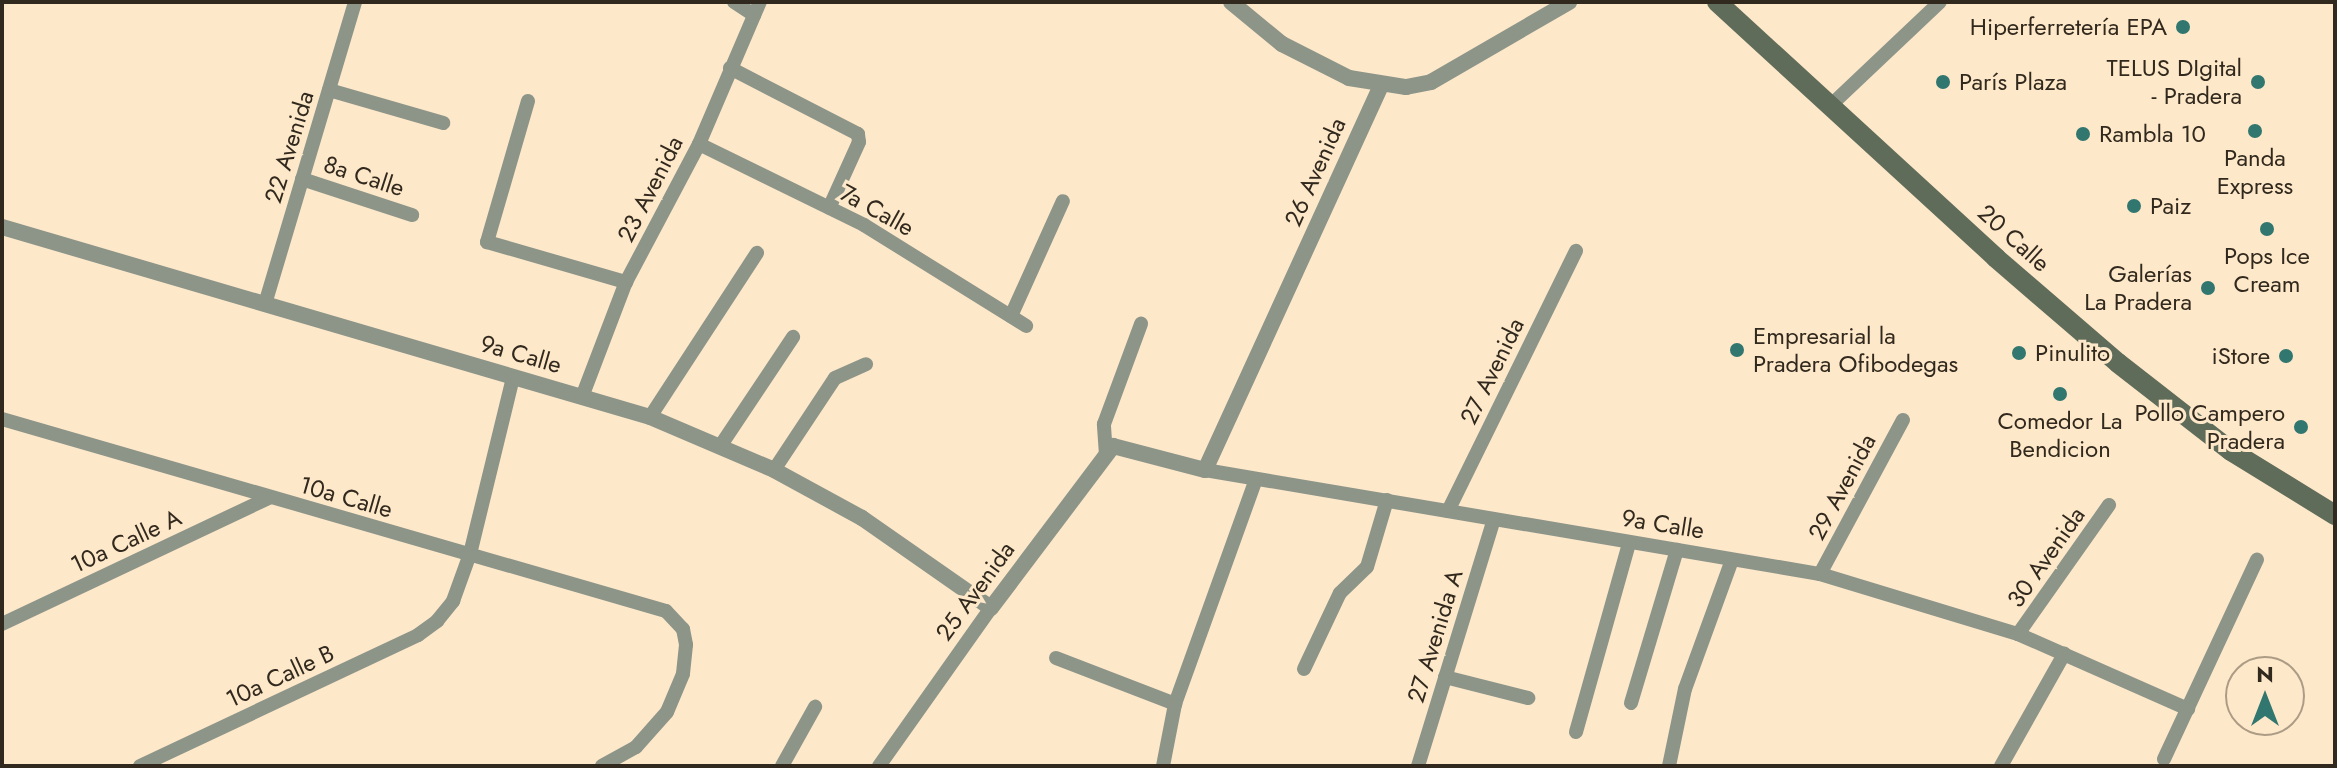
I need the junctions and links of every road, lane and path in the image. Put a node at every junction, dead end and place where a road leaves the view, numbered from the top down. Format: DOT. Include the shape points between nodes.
graph roads {
  1 [pos="355,2"];
  2 [pos="734,2"];
  3 [pos="1231,2"];
  4 [pos="1569,2"];
  5 [pos="1717,2"];
  6 [pos="1940,2"];
  7 [pos="757,8"];
  8 [pos="730,68"];
  9 [pos="1381,85"];
  10 [pos="329,90"];
  11 [pos="528,101"];
  12 [pos="1830,106"];
  13 [pos="443,123"];
  14 [pos="699,144"];
  15 [pos="302,179"];
  16 [pos="1063,201"];
  17 [pos="829,208"];
  18 [pos="412,215"];
  19 [pos="2,227"];
  20 [pos="1576,251"];
  21 [pos="757,253"];
  22 [pos="626,282"];
  23 [pos="265,304"];
  24 [pos="1011,316"];
  25 [pos="1141,324"];
  26 [pos="1026,326"];
  27 [pos="793,337"];
  28 [pos="866,364"];
  29 [pos="513,377"];
  30 [pos="582,397"];
  31 [pos="650,417"];
  32 [pos="2,419"];
  33 [pos="1903,420"];
  34 [pos="721,445"];
  35 [pos="1109,451"];
  36 [pos="774,470"];
  37 [pos="1205,470"];
  38 [pos="1256,479"];
  39 [pos="269,498"];
  40 [pos="1387,500"];
  41 [pos="2109,505"];
  42 [pos="1448,511"];
  43 [pos="2335,515"];
  44 [pos="1494,519"];
  45 [pos="1629,543"];
  46 [pos="1677,550"];
  47 [pos="470,554"];
  48 [pos="1732,560"];
  49 [pos="2257,560"];
  50 [pos="1820,574"];
  51 [pos="991,608"];
  52 [pos="2,624"];
  53 [pos="2018,634"];
  54 [pos="2064,654"];
  55 [pos="1056,658"];
  56 [pos="1304,669"];
  57 [pos="1445,677"];
  58 [pos="1528,698"];
  59 [pos="1631,703"];
  60 [pos="1175,704"];
  61 [pos="815,707"];
  62 [pos="2188,709"];
  63 [pos="1576,732"];
  64 [pos="2164,759"];
  65 [pos="608,765"];
  66 [pos="140,766"];
  67 [pos="782,766"];
  68 [pos="879,766"];
  69 [pos="1165,766"];
  70 [pos="1418,766"];
  71 [pos="1669,766"];
  72 [pos="2001,766"];
  1 -- 10 [label="street, 22 Avenida"];
  2 -- 7 [label="street"];
  3 -- 9 [label="street" via="1282,44 1349,78"];
  4 -- 9 [label="street" via="1431,82 1417,87"];
  5 -- 12 [label="main road, 20 Calle"];
  6 -- 12 [label="street"];
  7 -- 8 [label="street, 23 Avenida"];
  8 -- 14 [label="street, 23 Avenida"];
  8 -- 17 [label="street" via="858,134"];
  9 -- 37 [label="street, 26 Avenida"];
  10 -- 13 [label="street"];
  10 -- 15 [label="street, 22 Avenida"];
  11 -- 22 [label="street" via="487,242"];
  12 -- 43 [label="main road, 20 Calle" via="2118,363 2231,451"];
  14 -- 17 [label="street, 7a Calle"];
  14 -- 22 [label="street, 23 Avenida"];
  15 -- 18 [label="street, 8a Calle"];
  15 -- 23 [label="street, 22 Avenida"];
  16 -- 24 [label="street"];
  17 -- 24 [label="street, 7a Calle"];
  19 -- 23 [label="street, 9a Calle"];
  20 -- 42 [label="street, 27 Avenida"];
  21 -- 31 [label="street"];
  22 -- 30 [label="street, 23 Avenida"];
  23 -- 29 [label="street, 9a Calle"];
  24 -- 26 [label="street, 7a Calle"];
  25 -- 35 [label="street" via="1104,424"];
  27 -- 34 [label="street"];
  28 -- 36 [label="street" via="835,378"];
  29 -- 30 [label="street, 9a Calle"];
  29 -- 47 [label="street"];
  30 -- 31 [label="street, 9a Calle"];
  31 -- 34 [label="street, 9a Calle"];
  32 -- 39 [label="street, 10a Calle"];
  33 -- 50 [label="street, 29 Avenida"];
  34 -- 36 [label="street, 9a Calle"];
  35 -- 37 [label="street, 9a Calle"];
  35 -- 51 [label="street, 25 Avenida"];
  36 -- 51 [label="street, 9a Calle" via="862,518"];
  37 -- 38 [label="street, 9a Calle"];
  38 -- 40 [label="street, 9a Calle"];
  38 -- 60 [label="street"];
  39 -- 47 [label="street, 10a Calle"];
  39 -- 52 [label="street, 10a Calle A"];
  40 -- 42 [label="street, 9a Calle"];
  40 -- 56 [label="street" via="1367,567 1340,593"];
  41 -- 53 [label="street, 30 Avenida"];
  42 -- 44 [label="street, 9a Calle"];
  44 -- 45 [label="street, 9a Calle"];
  44 -- 57 [label="street, 27 Avenida A"];
  45 -- 46 [label="street, 9a Calle"];
  45 -- 63 [label="street"];
  46 -- 48 [label="street, 9a Calle"];
  46 -- 59 [label="street"];
  47 -- 65 [label="street, 10a Calle" via="666,611 677,619 686,645 683,674 667,712 636,747"];
  47 -- 66 [label="street, 10a Calle B" via="453,601 418,635"];
  48 -- 50 [label="street, 9a Calle"];
  48 -- 71 [label="street" via="1685,689"];
  49 -- 62 [label="street"];
  50 -- 53 [label="street, 9a Calle"];
  51 -- 68 [label="street, 25 Avenida"];
  53 -- 54 [label="street, 9a Calle"];
  54 -- 62 [label="street, 9a Calle"];
  54 -- 72 [label="street"];
  55 -- 60 [label="street"];
  57 -- 58 [label="street"];
  57 -- 70 [label="street, 27 Avenida A"];
  60 -- 69 [label="street"];
  61 -- 67 [label="street"];
  62 -- 64 [label="street"];
}
